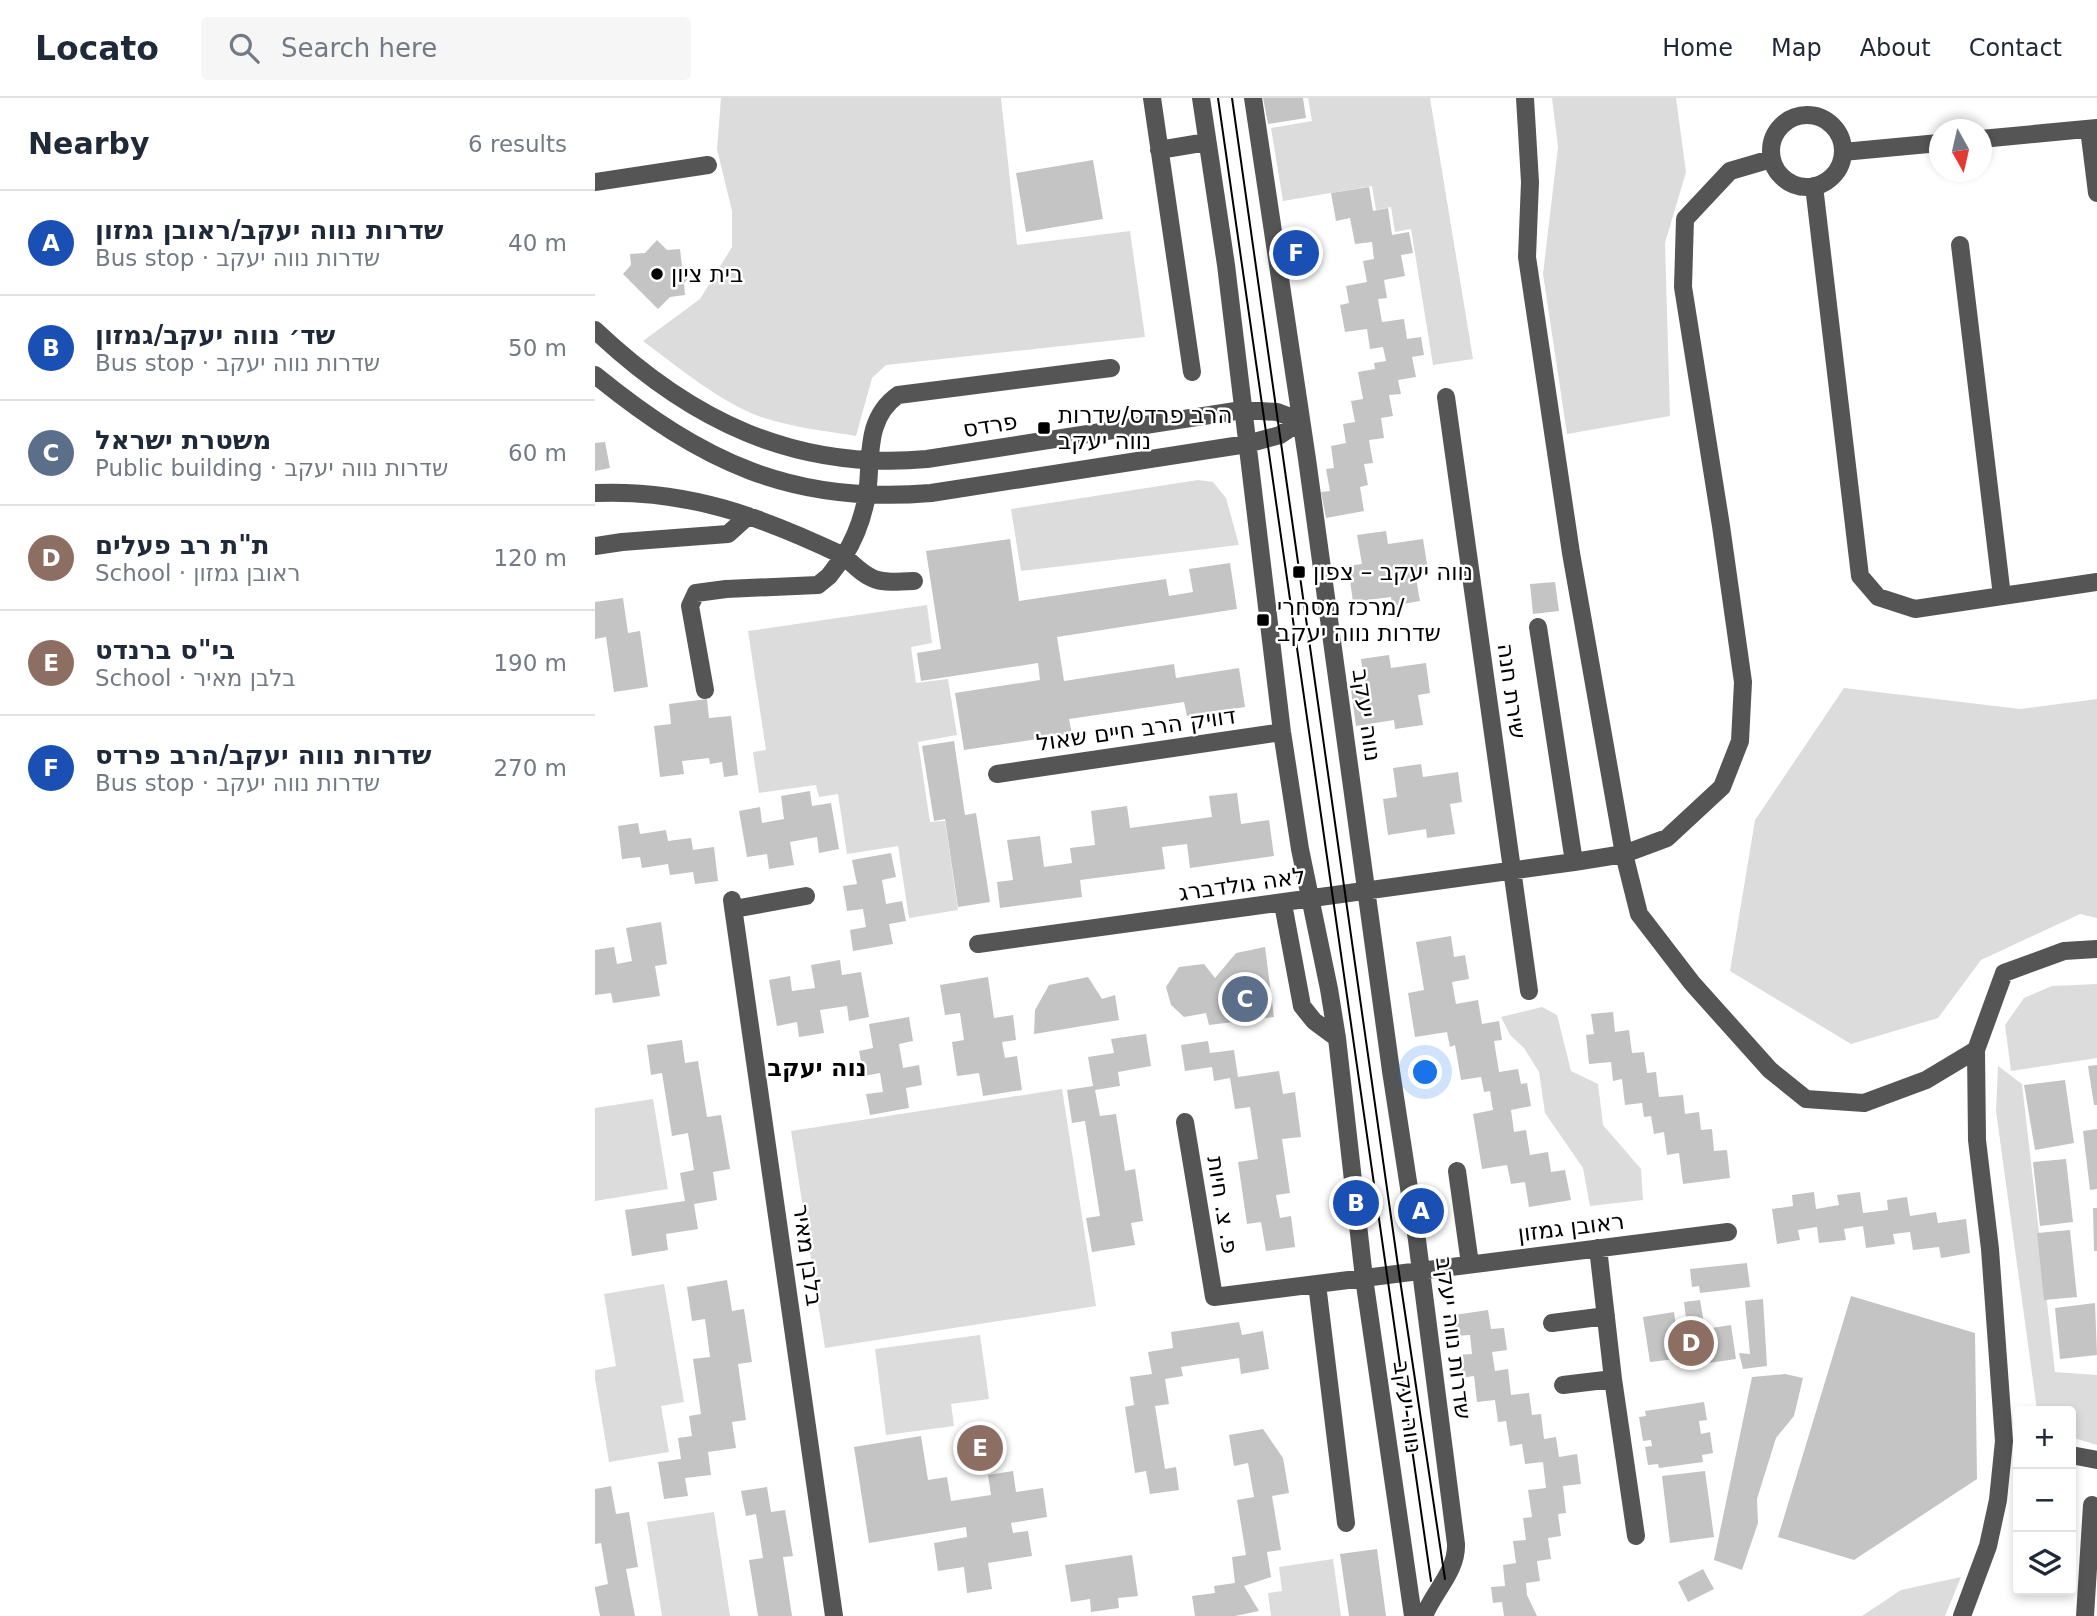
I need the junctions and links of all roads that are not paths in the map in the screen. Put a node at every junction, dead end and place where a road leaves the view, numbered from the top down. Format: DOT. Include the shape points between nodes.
graph roads {
  1 [pos="1152,98"];
  2 [pos="1201,98"];
  3 [pos="1253,98"];
  4 [pos="1525,98"];
  5 [pos="2093,128"];
  6 [pos="1992,138"];
  7 [pos="1207,142"];
  8 [pos="1929,144"];
  9 [pos="1159,150"];
  10 [pos="1843,152"];
  11 [pos="1771,159"];
  12 [pos="708,165"];
  13 [pos="595,182"];
  14 [pos="1814,186"];
  15 [pos="2097,193"];
  16 [pos="1961,244"];
  17 [pos="595,330"];
  18 [pos="1111,369"];
  19 [pos="1192,372"];
  20 [pos="595,375"];
  21 [pos="1446,397"];
  22 [pos="1242,410"];
  23 [pos="1301,421"];
  24 [pos="1247,444"];
  25 [pos="870,462"];
  26 [pos="595,493"];
  27 [pos="867,495"];
  28 [pos="748,516"];
  29 [pos="595,546"];
  30 [pos="844,556"];
  31 [pos="914,581"];
  32 [pos="2097,582"];
  33 [pos="2002,596"];
  34 [pos="1538,627"];
  35 [pos="705,690"];
  36 [pos="1282,732"];
  37 [pos="997,774"];
  38 [pos="1624,854"];
  39 [pos="1574,862"];
  40 [pos="1512,870"];
  41 [pos="1367,892"];
  42 [pos="806,896"];
  43 [pos="1310,900"];
  44 [pos="1283,904"];
  45 [pos="978,944"];
  46 [pos="2097,949"];
  47 [pos="1529,992"];
  48 [pos="1337,1038"];
  49 [pos="1976,1050"];
  50 [pos="1185,1122"];
  51 [pos="1457,1171"];
  52 [pos="1728,1232"];
  53 [pos="1598,1248"];
  54 [pos="1470,1264"];
  55 [pos="1420,1270"];
  56 [pos="1364,1278"];
  57 [pos="1317,1284"];
  58 [pos="1214,1297"];
  59 [pos="1606,1316"];
  60 [pos="1552,1323"];
  61 [pos="1613,1379"];
  62 [pos="1563,1385"];
  63 [pos="2011,1443"];
  64 [pos="2076,1456"];
  65 [pos="2097,1460"];
  66 [pos="2092,1505"];
  67 [pos="1346,1523"];
  68 [pos="1636,1536"];
  69 [pos="834,1616"];
  70 [pos="1413,1616"];
  71 [pos="1424,1616"];
  72 [pos="1962,1616"];
  73 [pos="2085,1616"];
  1 -- 9 [label="street"];
  2 -- 7 [label="street"];
  3 -- 23 [label="street"];
  4 -- 38 [label="street" via="1530,182 1527,257 1571,553"];
  5 -- 6 [label="street"];
  5 -- 15 [label="street"];
  7 -- 9 [label="street"];
  7 -- 22 [label="street"];
  8 -- 10 [label="street"];
  9 -- 19 [label="street"];
  10 -- 11 [label="street" via="1839,133 1831,124 1806,115 1781,125 1770,148"];
  10 -- 14 [label="street" via="1833,176"];
  11 -- 14 [label="street" via="1785,180 1796,186"];
  11 -- 38 [label="street, לאה גולדברג" via="1730,171 1685,219 1683,287 1743,682 1740,741 1722,787 1667,838"];
  12 -- 13 [label="street"];
  14 -- 33 [label="street" via="1860,576 1878,597 1915,609"];
  16 -- 33 [label="street"];
  17 -- 25 [label="street, פרדס" via="651,376 725,424 808,453"];
  18 -- 25 [label="street" via="898,395 886,403 875,424"];
  20 -- 27 [label="street" via="668,429 759,475 804,488"];
  21 -- 40 [label="street, שירת חנה"];
  22 -- 23 [label="street, פרדס" via="1277,412"];
  22 -- 24 [label="street"];
  22 -- 25 [label="street, פרדס" via="927,459"];
  23 -- 24 [label="street" via="1280,435"];
  23 -- 41 [label="street, נווה יעקב"];
  24 -- 27 [label="street" via="931,493"];
  24 -- 36 [label="street"];
  25 -- 27 [label="street"];
  26 -- 28 [label="street" via="675,496"];
  27 -- 30 [label="street" via="860,524"];
  28 -- 29 [label="street" via="728,534"];
  28 -- 30 [label="street"];
  30 -- 31 [label="street" via="864,576 881,583"];
  30 -- 35 [label="street" via="818,585 696,593 690,606"];
  32 -- 33 [label="street"];
  34 -- 39 [label="street"];
  36 -- 37 [label="street, דוויק הרב חיים שאול"];
  36 -- 43 [label="street"];
  38 -- 39 [label="street, לאה גולדברג"];
  38 -- 49 [label="street" via="1639,914 1692,983 1770,1070 1805,1099 1864,1103 1926,1080"];
  39 -- 40 [label="street, לאה גולדברג"];
  40 -- 41 [label="street, לאה גולדברג"];
  40 -- 47 [label="street, שירת חנה"];
  41 -- 43 [label="street, לאה גולדברג"];
  41 -- 55 [label="street, שדרות נווה יעקב"];
  42 -- 69 [label="street, בלבן מאיר" via="733,904"];
  43 -- 44 [label="street, לאה גולדברג"];
  43 -- 48 [label="street"];
  44 -- 45 [label="street, לאה גולדברג"];
  44 -- 48 [label="street" via="1302,1006"];
  46 -- 49 [label="street" via="2064,951 2004,973"];
  48 -- 56 [label="street, נווה יעקב"];
  49 -- 63 [label="street" via="1977,1140"];
  50 -- 58 [label="street, פ. צ. חיות"];
  51 -- 54 [label="street"];
  52 -- 53 [label="street, ראובן גמזון"];
  53 -- 54 [label="street, ראובן גמזון"];
  53 -- 59 [label="street"];
  54 -- 55 [label="street, ראובן גמזון"];
  55 -- 56 [label="street, ראובן גמזון"];
  55 -- 71 [label="street, שדרות נווה יעקב" via="1457,1554"];
  56 -- 57 [label="street, ראובן גמזון"];
  56 -- 70 [label="street, נווה יעקב"];
  57 -- 58 [label="street, ראובן גמזון"];
  57 -- 67 [label="street"];
  59 -- 60 [label="street"];
  59 -- 61 [label="street"];
  61 -- 62 [label="street"];
  61 -- 68 [label="street"];
  63 -- 72 [label="street" via="1988,1546"];
  64 -- 65 [label="street"];
  66 -- 73 [label="street"];
}
